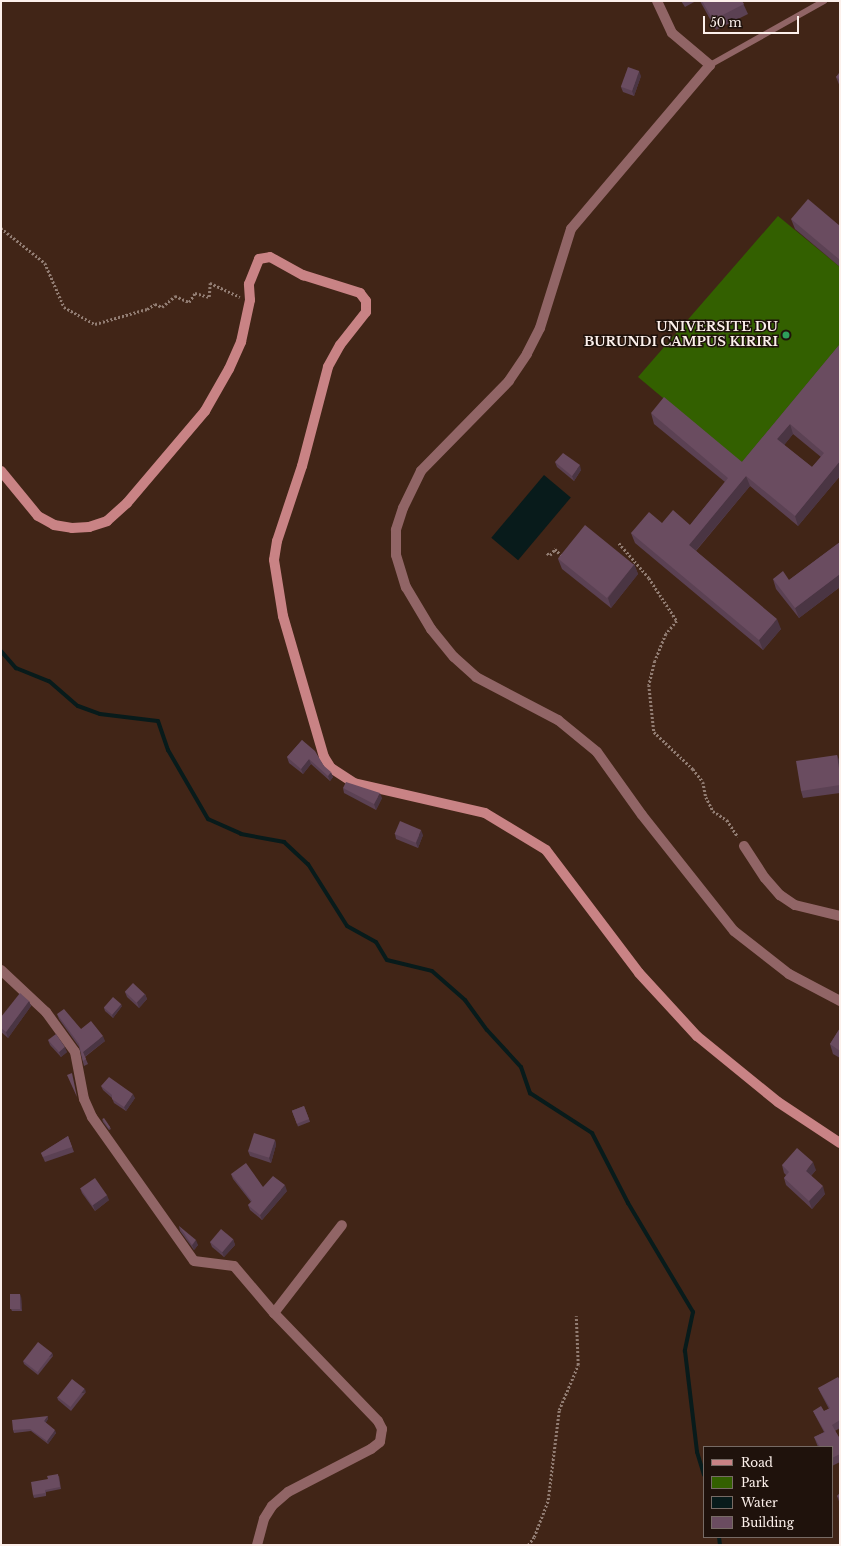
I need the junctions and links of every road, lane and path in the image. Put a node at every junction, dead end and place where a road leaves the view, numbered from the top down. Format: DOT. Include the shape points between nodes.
graph roads {
  1 [pos="657,1"];
  2 [pos="824,1"];
  3 [pos="710,65"];
  4 [pos="1,228"];
  5 [pos="250,300"];
  6 [pos="1,471"];
  7 [pos="619,543"];
  8 [pos="568,552"];
  9 [pos="547,553"];
  10 [pos="744,846"];
  11 [pos="840,916"];
  12 [pos="1,970"];
  13 [pos="840,1001"];
  14 [pos="840,1143"];
  15 [pos="342,1226"];
  16 [pos="274,1313"];
  17 [pos="576,1316"];
  18 [pos="257,1545"];
  19 [pos="528,1545"];
  1 -- 3 [label="street" via="672,32"];
  2 -- 3 [label="lane"];
  3 -- 13 [label="street" via="571,229 540,328 528,354 509,381 421,471 403,508 396,530 396,555 406,587 454,658 476,677 558,720 597,752 642,815 734,931 789,974"];
  4 -- 5 [label="path" via="45,263 64,307 95,324 147,309 155,304 162,307 175,296 189,302 195,293 209,297 210,283"];
  5 -- 6 [label="street" via="241,342 205,411 127,503 106,521 89,527 54,526 38,516"];
  5 -- 14 [label="street" via="249,284 259,259 265,256 302,275 360,293 366,301 366,312 340,345 328,367 302,466 277,541 274,560 283,616 318,741 331,768 354,783 485,813 546,850 640,973 697,1036 772,1098"];
  7 -- 10 [label="path" via="649,578 676,621 666,634 649,685 654,732 693,769 703,782 706,797 713,811 727,820"];
  8 -- 9 [label="path" via="564,557 555,549 550,555"];
  10 -- 11 [label="street" via="764,878 780,895 795,905"];
  12 -- 16 [label="street" via="46,1012 75,1052 84,1099 92,1117 194,1261 234,1266"];
  15 -- 16 [label="street"];
  16 -- 18 [label="street" via="378,1421 383,1436 371,1449 326,1470 282,1496 264,1519"];
  17 -- 19 [label="path" via="578,1365 558,1410 548,1500 534,1537"];
}
